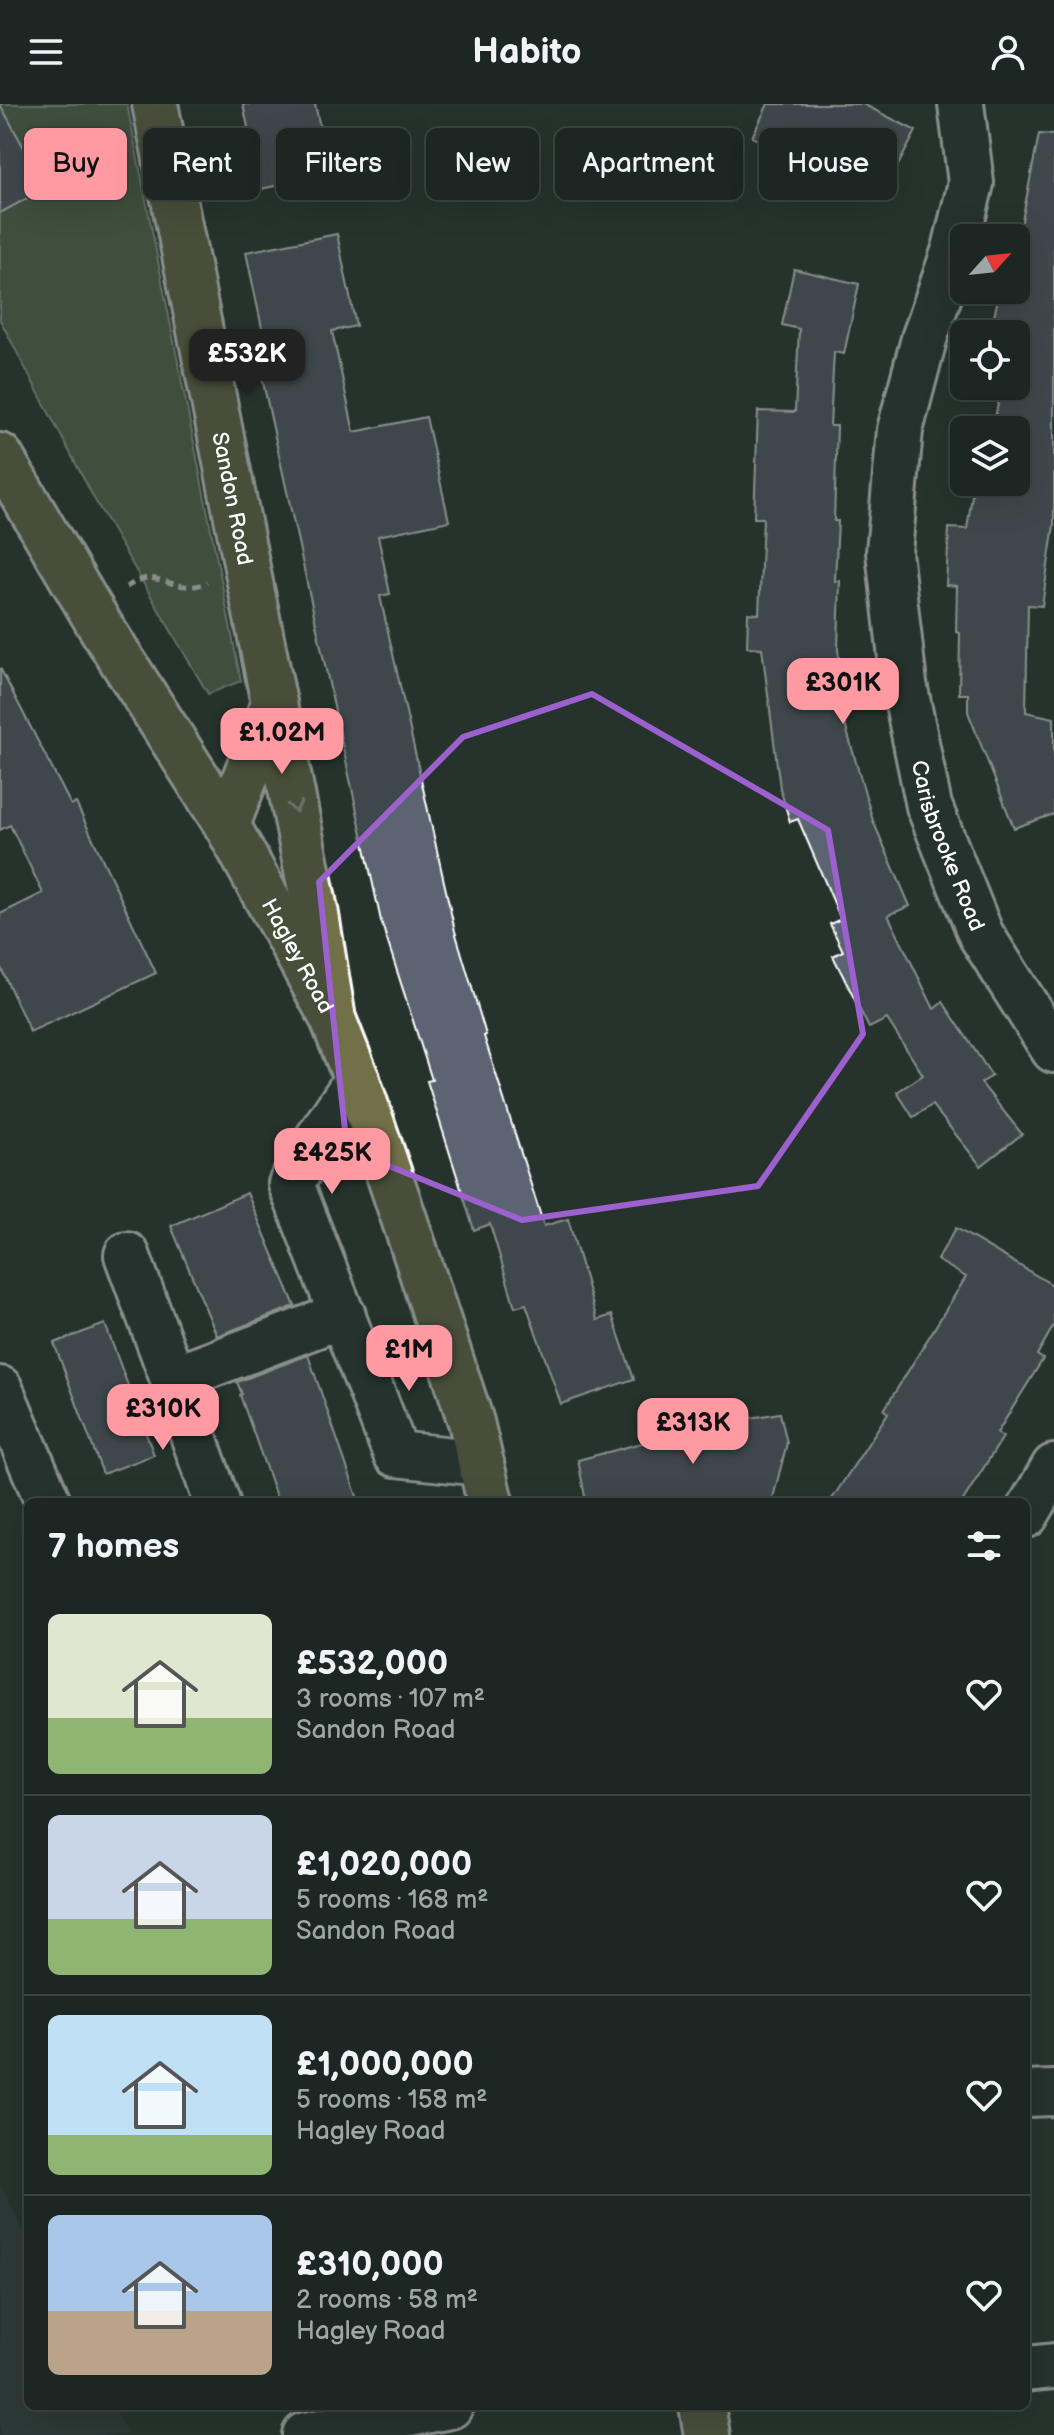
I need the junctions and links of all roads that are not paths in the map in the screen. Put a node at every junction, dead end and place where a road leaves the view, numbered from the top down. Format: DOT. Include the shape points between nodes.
graph roads {
  1 [pos="155,104"];
  2 [pos="961,104"];
  3 [pos="0,456"];
  4 [pos="274,703"];
  5 [pos="227,825"];
  6 [pos="333,1019"];
  7 [pos="1054,1050"];
  8 [pos="357,1080"];
  9 [pos="127,1255"];
  10 [pos="343,1315"];
  11 [pos="173,1379"];
  12 [pos="0,1389"];
  13 [pos="1054,1467"];
  14 [pos="486,1482"];
  15 [pos="46,1498"];
  16 [pos="216,1498"];
  17 [pos="1030,1508"];
  18 [pos="1054,2093"];
  19 [pos="1030,2094"];
  20 [pos="1054,2366"];
  21 [pos="1030,2369"];
  22 [pos="430,2410"];
  23 [pos="703,2410"];
  24 [pos="305,2435"];
  25 [pos="707,2435"];
  1 -- 4 [label="main road, Sandon Road"];
  2 -- 7 [label="street, Carisbrooke Road" via="971,183 900,430 889,552 904,684 929,806 981,935"];
  3 -- 5 [label="main road, Hagley Road"];
  4 -- 5 [label="main road"];
  4 -- 6 [label="main road, Sandon Road, one-way"];
  5 -- 6 [label="main road, Hagley Road"];
  6 -- 8 [label="main road, Hagley Road"];
  8 -- 10 [label="street" via="291,1184"];
  8 -- 14 [label="main road, Hagley Road"];
  9 -- 11 [label="street"];
  10 -- 11 [label="street"];
  10 -- 14 [label="street" via="396,1454"];
  11 -- 16 [label="street"];
  12 -- 15 [label="street"];
  13 -- 17 [label="street"];
  18 -- 19 [label="street"];
  20 -- 21 [label="street"];
  22 -- 24 [label="street"];
  23 -- 25 [label="main road"];
}
